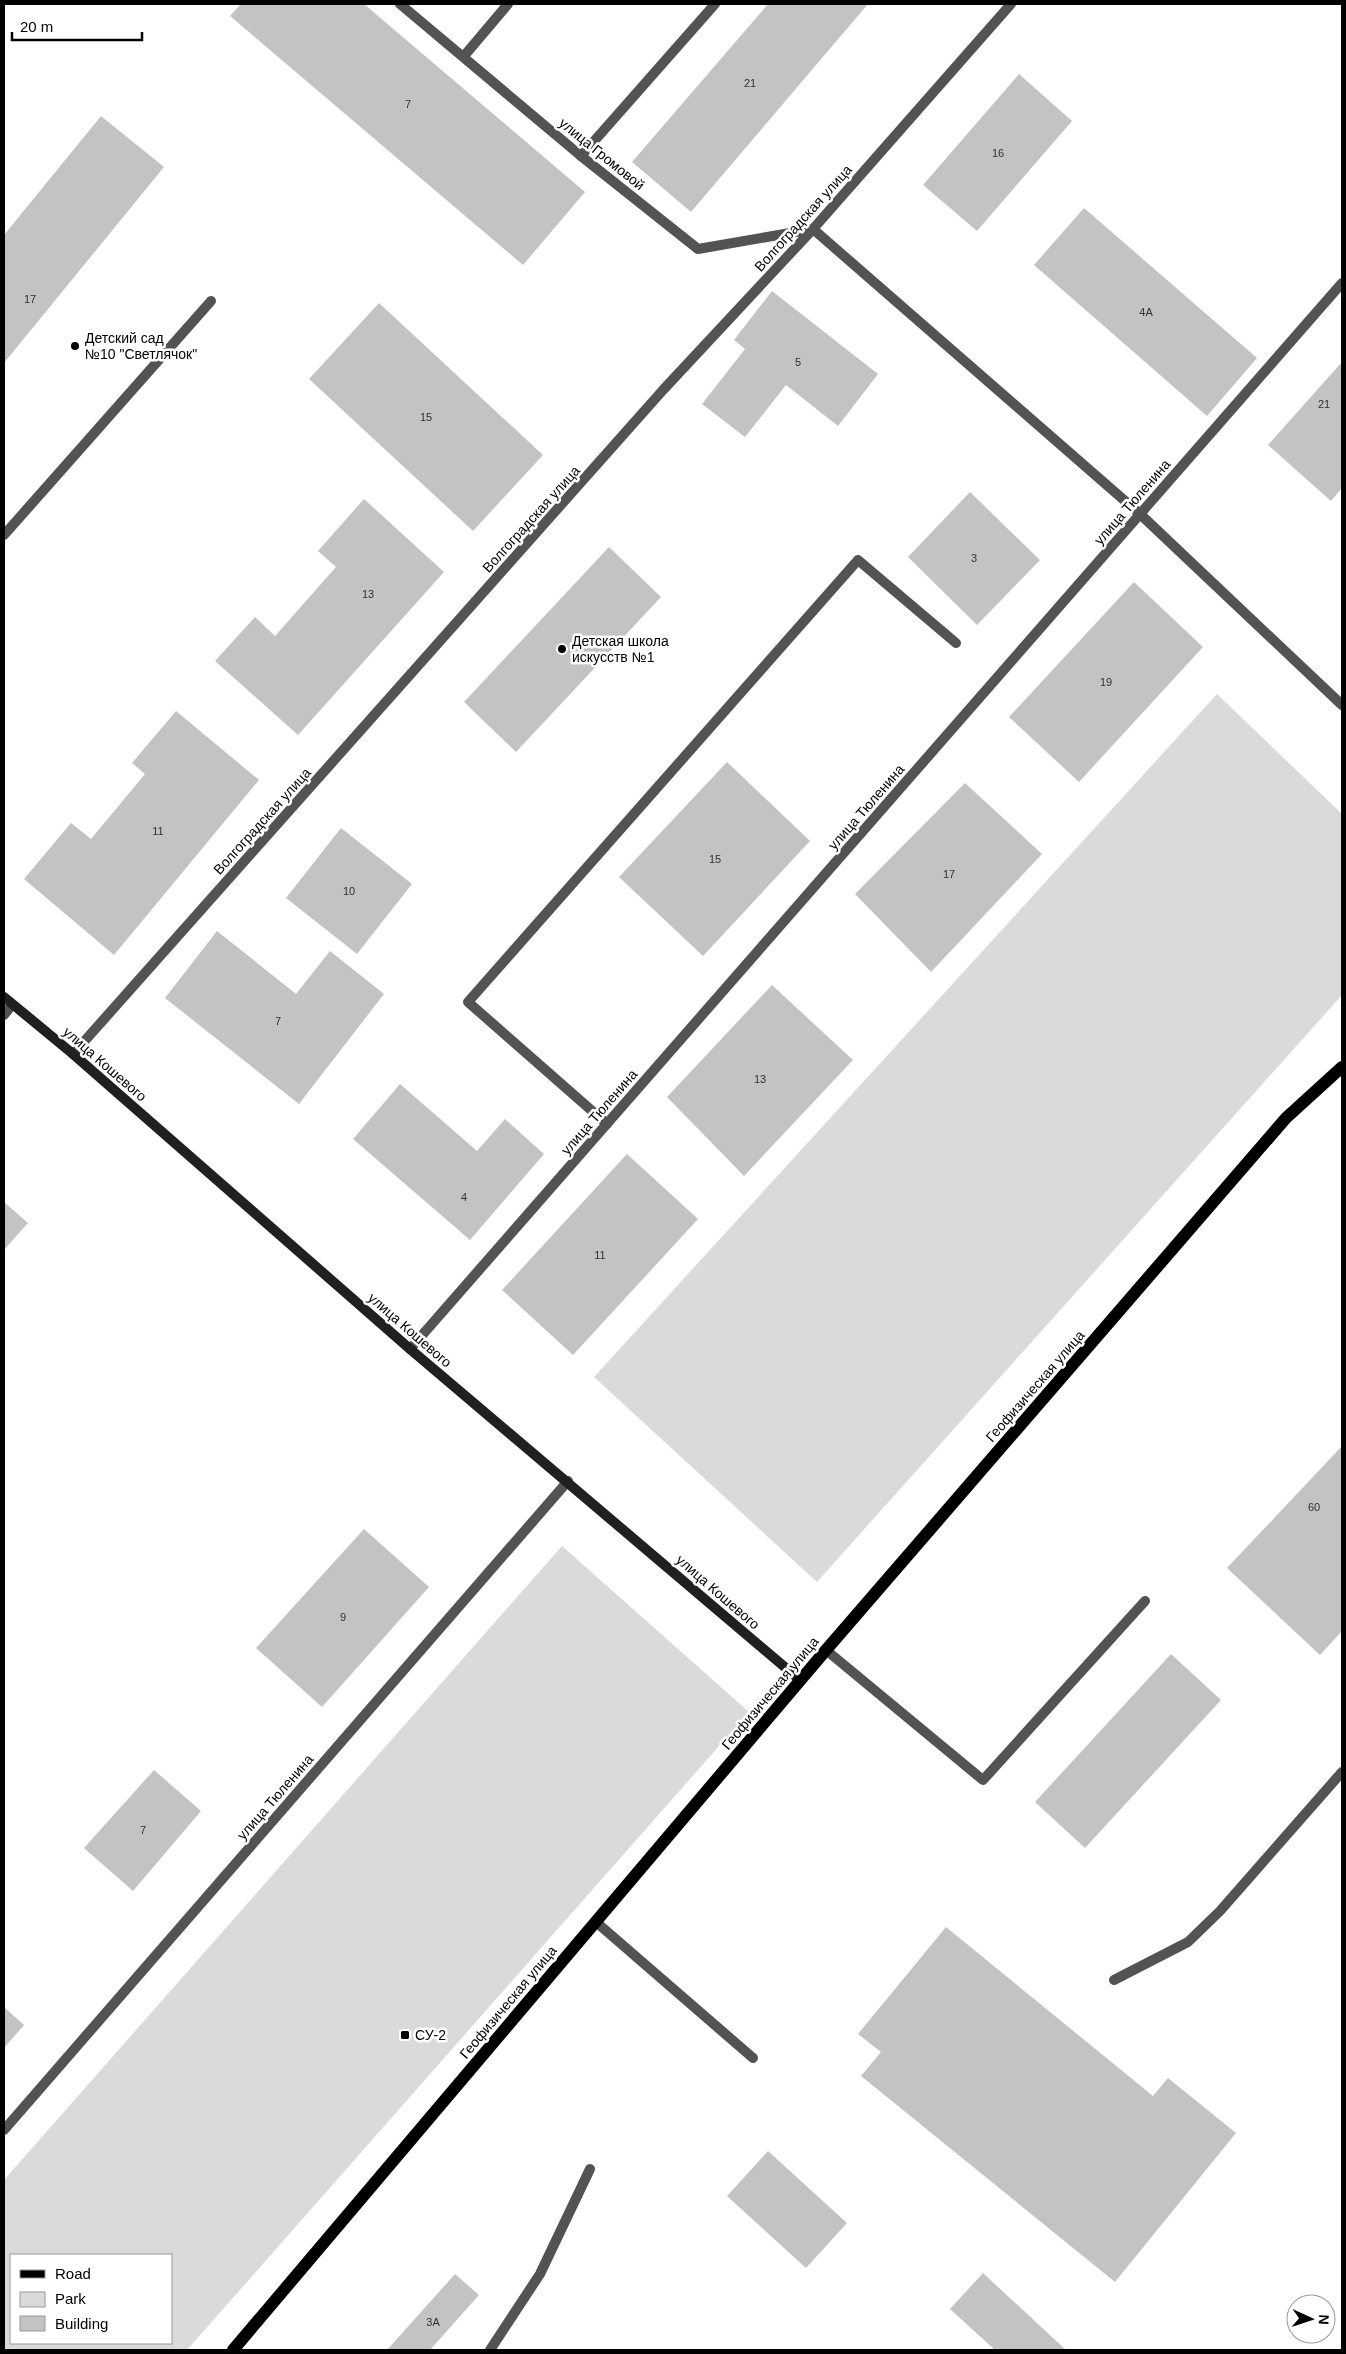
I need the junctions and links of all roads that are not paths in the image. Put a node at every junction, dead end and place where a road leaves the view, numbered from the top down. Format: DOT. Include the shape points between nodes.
graph roads {
  1 [pos="400,4"];
  2 [pos="508,4"];
  3 [pos="715,4"];
  4 [pos="1011,4"];
  5 [pos="464,56"];
  6 [pos="581,156"];
  7 [pos="813,229"];
  8 [pos="1342,283"];
  9 [pos="211,301"];
  10 [pos="1140,514"];
  11 [pos="4,535"];
  12 [pos="956,642"];
  13 [pos="1342,705"];
  14 [pos="4,998"];
  15 [pos="12,1005"];
  16 [pos="4,1015"];
  17 [pos="73,1054"];
  18 [pos="1342,1067"];
  19 [pos="606,1124"];
  20 [pos="410,1349"];
  21 [pos="568,1481"];
  22 [pos="1144,1601"];
  23 [pos="826,1650"];
  24 [pos="800,1680"];
  25 [pos="1342,1772"];
  26 [pos="596,1922"];
  27 [pos="1114,1980"];
  28 [pos="753,2058"];
  29 [pos="4,2130"];
  30 [pos="590,2169"];
  31 [pos="233,2350"];
  32 [pos="490,2350"];
  1 -- 5 [label="street, улица Громовой"];
  2 -- 5 [label="street"];
  3 -- 6 [label="street"];
  4 -- 7 [label="street, Волгоградская улица"];
  5 -- 6 [label="street, улица Громовой"];
  6 -- 7 [label="street, улица Громовой" via="698,249"];
  7 -- 10 [label="street"];
  7 -- 17 [label="street, Волгоградская улица" via="656,398"];
  8 -- 10 [label="street, улица Тюленина"];
  9 -- 11 [label="street"];
  10 -- 13 [label="street"];
  10 -- 19 [label="street, улица Тюленина"];
  12 -- 19 [label="street" via="858,560 468,1002"];
  14 -- 15 [label="street, улица Кошевого"];
  15 -- 16 [label="street"];
  15 -- 17 [label="street, улица Кошевого"];
  17 -- 20 [label="street, улица Кошевого"];
  18 -- 23 [label="main road, Геофизическая улица" via="1286,1118"];
  19 -- 20 [label="street, улица Тюленина"];
  20 -- 21 [label="street, улица Кошевого"];
  21 -- 24 [label="street, улица Кошевого"];
  21 -- 29 [label="street, улица Тюленина"];
  22 -- 23 [label="street" via="983,1780"];
  23 -- 24 [label="main road, Геофизическая улица"];
  24 -- 26 [label="main road, Геофизическая улица"];
  25 -- 27 [label="street" via="1188,1942"];
  26 -- 28 [label="street"];
  26 -- 31 [label="main road, Геофизическая улица"];
  30 -- 32 [label="street" via="540,2274"];
}
